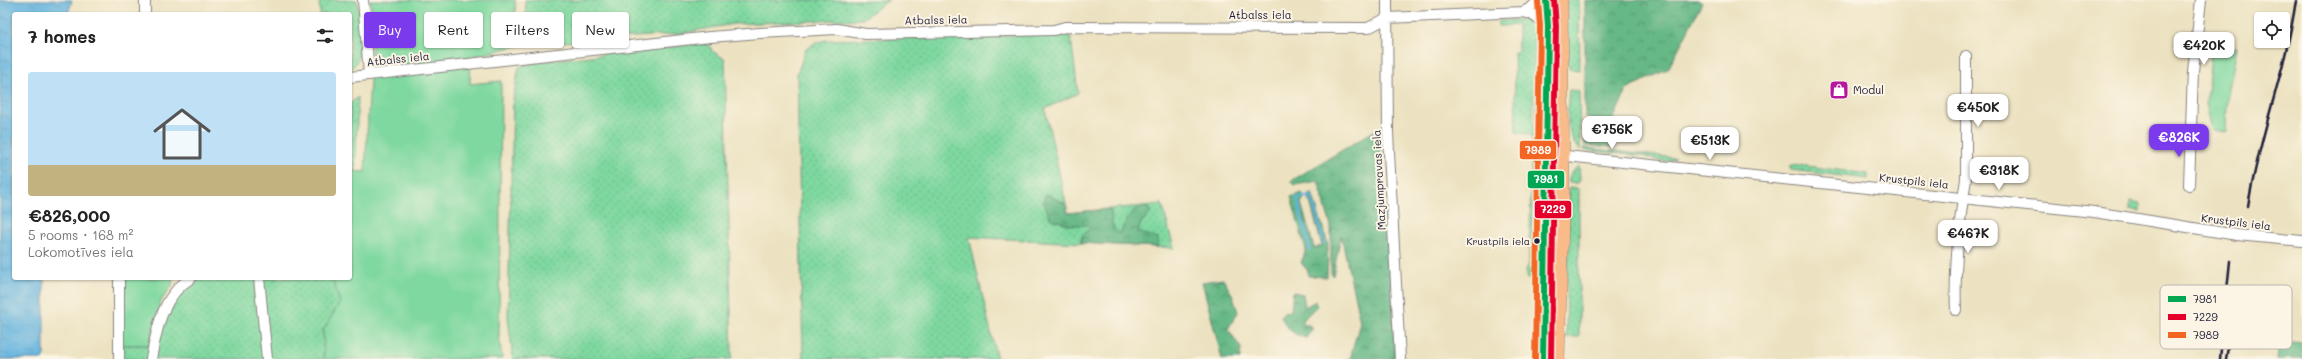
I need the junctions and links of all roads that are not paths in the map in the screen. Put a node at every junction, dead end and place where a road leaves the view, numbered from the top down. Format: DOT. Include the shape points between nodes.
graph roads {
  1 [pos="145,0"];
  2 [pos="363,0"];
  3 [pos="1387,0"];
  4 [pos="1539,0"];
  5 [pos="1546,0"];
  6 [pos="1560,0"];
  7 [pos="2202,0"];
  8 [pos="144,12"];
  9 [pos="1523,12"];
  10 [pos="1386,18"];
  11 [pos="1548,26"];
  12 [pos="1966,56"];
  13 [pos="369,74"];
  14 [pos="352,77"];
  15 [pos="1554,155"];
  16 [pos="2189,185"];
  17 [pos="1962,198"];
  18 [pos="2302,241"];
  19 [pos="120,280"];
  20 [pos="188,280"];
  21 [pos="259,280"];
  22 [pos="1956,310"];
  23 [pos="119,359"];
  24 [pos="151,359"];
  25 [pos="267,359"];
  26 [pos="1400,359"];
  27 [pos="1543,359"];
  28 [pos="1557,359"];
  1 -- 8 [label="street"];
  2 -- 13 [label="street"];
  3 -- 10 [label="street, Mazjumpravas iela"];
  4 -- 9 [label="street"];
  5 -- 11 [label="highway"];
  6 -- 15 [label="highway"];
  7 -- 16 [label="street" via="2193,71"];
  9 -- 10 [label="street, Atbalss iela"];
  9 -- 11 [label="street, Atbalss iela" via="1531,14"];
  10 -- 13 [label="street, Atbalss iela" via="1368,28 1073,27 1054,30 866,34 836,29 760,33"];
  10 -- 26 [label="street, Mazjumpravas iela" via="1388,133"];
  11 -- 15 [label="highway"];
  12 -- 17 [label="street" via="1966,179"];
  13 -- 14 [label="street, Atbalss iela"];
  15 -- 17 [label="street, Krustpils iela"];
  15 -- 27 [label="highway"];
  15 -- 28 [label="highway"];
  17 -- 18 [label="street, Krustpils iela" via="2094,212 2237,235"];
  17 -- 22 [label="street" via="1954,279"];
  19 -- 23 [label="street"];
  20 -- 24 [label="street" via="171,294 164,306"];
  21 -- 25 [label="street"];
}
